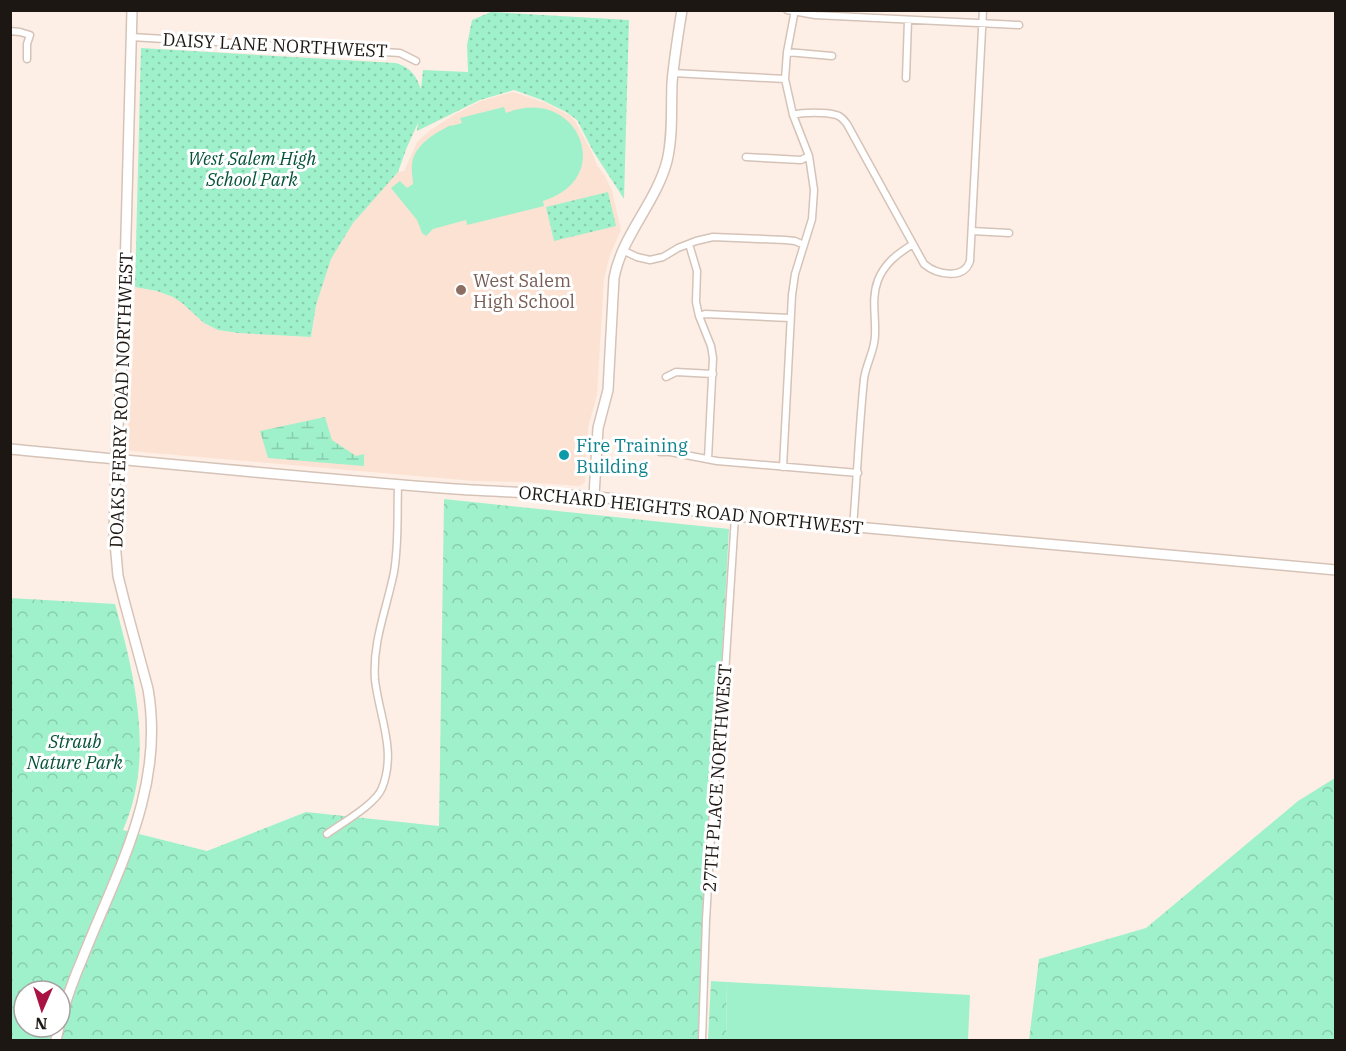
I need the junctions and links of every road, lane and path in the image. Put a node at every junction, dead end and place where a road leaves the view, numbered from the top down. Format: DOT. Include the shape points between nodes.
graph roads {
  1 [pos="132,10"];
  2 [pos="682,10"];
  3 [pos="983,10"];
  4 [pos="792,11"];
  5 [pos="908,20"];
  6 [pos="982,23"];
  7 [pos="1019,25"];
  8 [pos="10,31"];
  9 [pos="131,37"];
  10 [pos="787,52"];
  11 [pos="832,56"];
  12 [pos="27,59"];
  13 [pos="416,61"];
  14 [pos="673,73"];
  15 [pos="906,78"];
  16 [pos="785,79"];
  17 [pos="793,115"];
  18 [pos="809,156"];
  19 [pos="746,157"];
  20 [pos="972,231"];
  21 [pos="1009,233"];
  22 [pos="689,244"];
  23 [pos="913,244"];
  24 [pos="804,245"];
  25 [pos="622,250"];
  26 [pos="699,316"];
  27 [pos="790,318"];
  28 [pos="712,374"];
  29 [pos="666,377"];
  30 [pos="10,449"];
  31 [pos="660,452"];
  32 [pos="116,459"];
  33 [pos="708,459"];
  34 [pos="783,467"];
  35 [pos="858,473"];
  36 [pos="398,484"];
  37 [pos="594,496"];
  38 [pos="735,516"];
  39 [pos="853,527"];
  40 [pos="1335,570"];
  41 [pos="327,834"];
  42 [pos="72,985"];
  43 [pos="702,1041"];
  1 -- 9 [label="street, DOAKS FERRY ROAD NORTHWEST"];
  2 -- 14 [label="street"];
  3 -- 6 [label="street"];
  4 -- 5 [label="street"];
  4 -- 10 [label="street"];
  5 -- 6 [label="street"];
  5 -- 15 [label="street"];
  6 -- 7 [label="street"];
  6 -- 20 [label="street"];
  8 -- 12 [label="street" via="30,35"];
  9 -- 13 [label="street, DAISY LANE NORTHWEST" via="400,53"];
  9 -- 32 [label="street, DOAKS FERRY ROAD NORTHWEST"];
  10 -- 11 [label="street"];
  10 -- 16 [label="street"];
  14 -- 16 [label="street"];
  14 -- 25 [label="street" via="667,160"];
  16 -- 17 [label="street"];
  17 -- 18 [label="street"];
  17 -- 23 [label="street" via="836,114 848,124"];
  18 -- 19 [label="street" via="801,160"];
  18 -- 24 [label="street" via="814,190"];
  20 -- 21 [label="street"];
  20 -- 23 [label="street" via="970,261 963,272 930,269"];
  22 -- 24 [label="street" via="724,237 785,240"];
  22 -- 25 [label="street" via="650,260"];
  22 -- 26 [label="street" via="697,271"];
  23 -- 35 [label="street" via="885,266 874,293 876,335 865,375"];
  24 -- 27 [label="street" via="795,274"];
  25 -- 37 [label="street" via="614,278 608,390 598,428"];
  26 -- 27 [label="street"];
  26 -- 28 [label="street" via="711,346"];
  27 -- 34 [label="street"];
  28 -- 29 [label="street" via="676,372"];
  28 -- 33 [label="street"];
  30 -- 32 [label="street, ORCHARD HEIGHTS ROAD NORTHWEST"];
  31 -- 33 [label="street"];
  32 -- 36 [label="street, ORCHARD HEIGHTS ROAD NORTHWEST"];
  32 -- 42 [label="street, DOAKS FERRY ROAD NORTHWEST" via="117,568 148,689 152,742 139,817"];
  33 -- 34 [label="street"];
  34 -- 35 [label="street"];
  35 -- 39 [label="street"];
  36 -- 37 [label="street, ORCHARD HEIGHTS ROAD NORTHWEST"];
  36 -- 41 [label="street" via="396,559 375,661 388,771 380,795"];
  37 -- 38 [label="street, ORCHARD HEIGHTS ROAD NORTHWEST"];
  38 -- 39 [label="street, ORCHARD HEIGHTS ROAD NORTHWEST"];
  38 -- 43 [label="street, 27TH PLACE NORTHWEST" via="711,836"];
  39 -- 40 [label="street, ORCHARD HEIGHTS ROAD NORTHWEST"];
}
